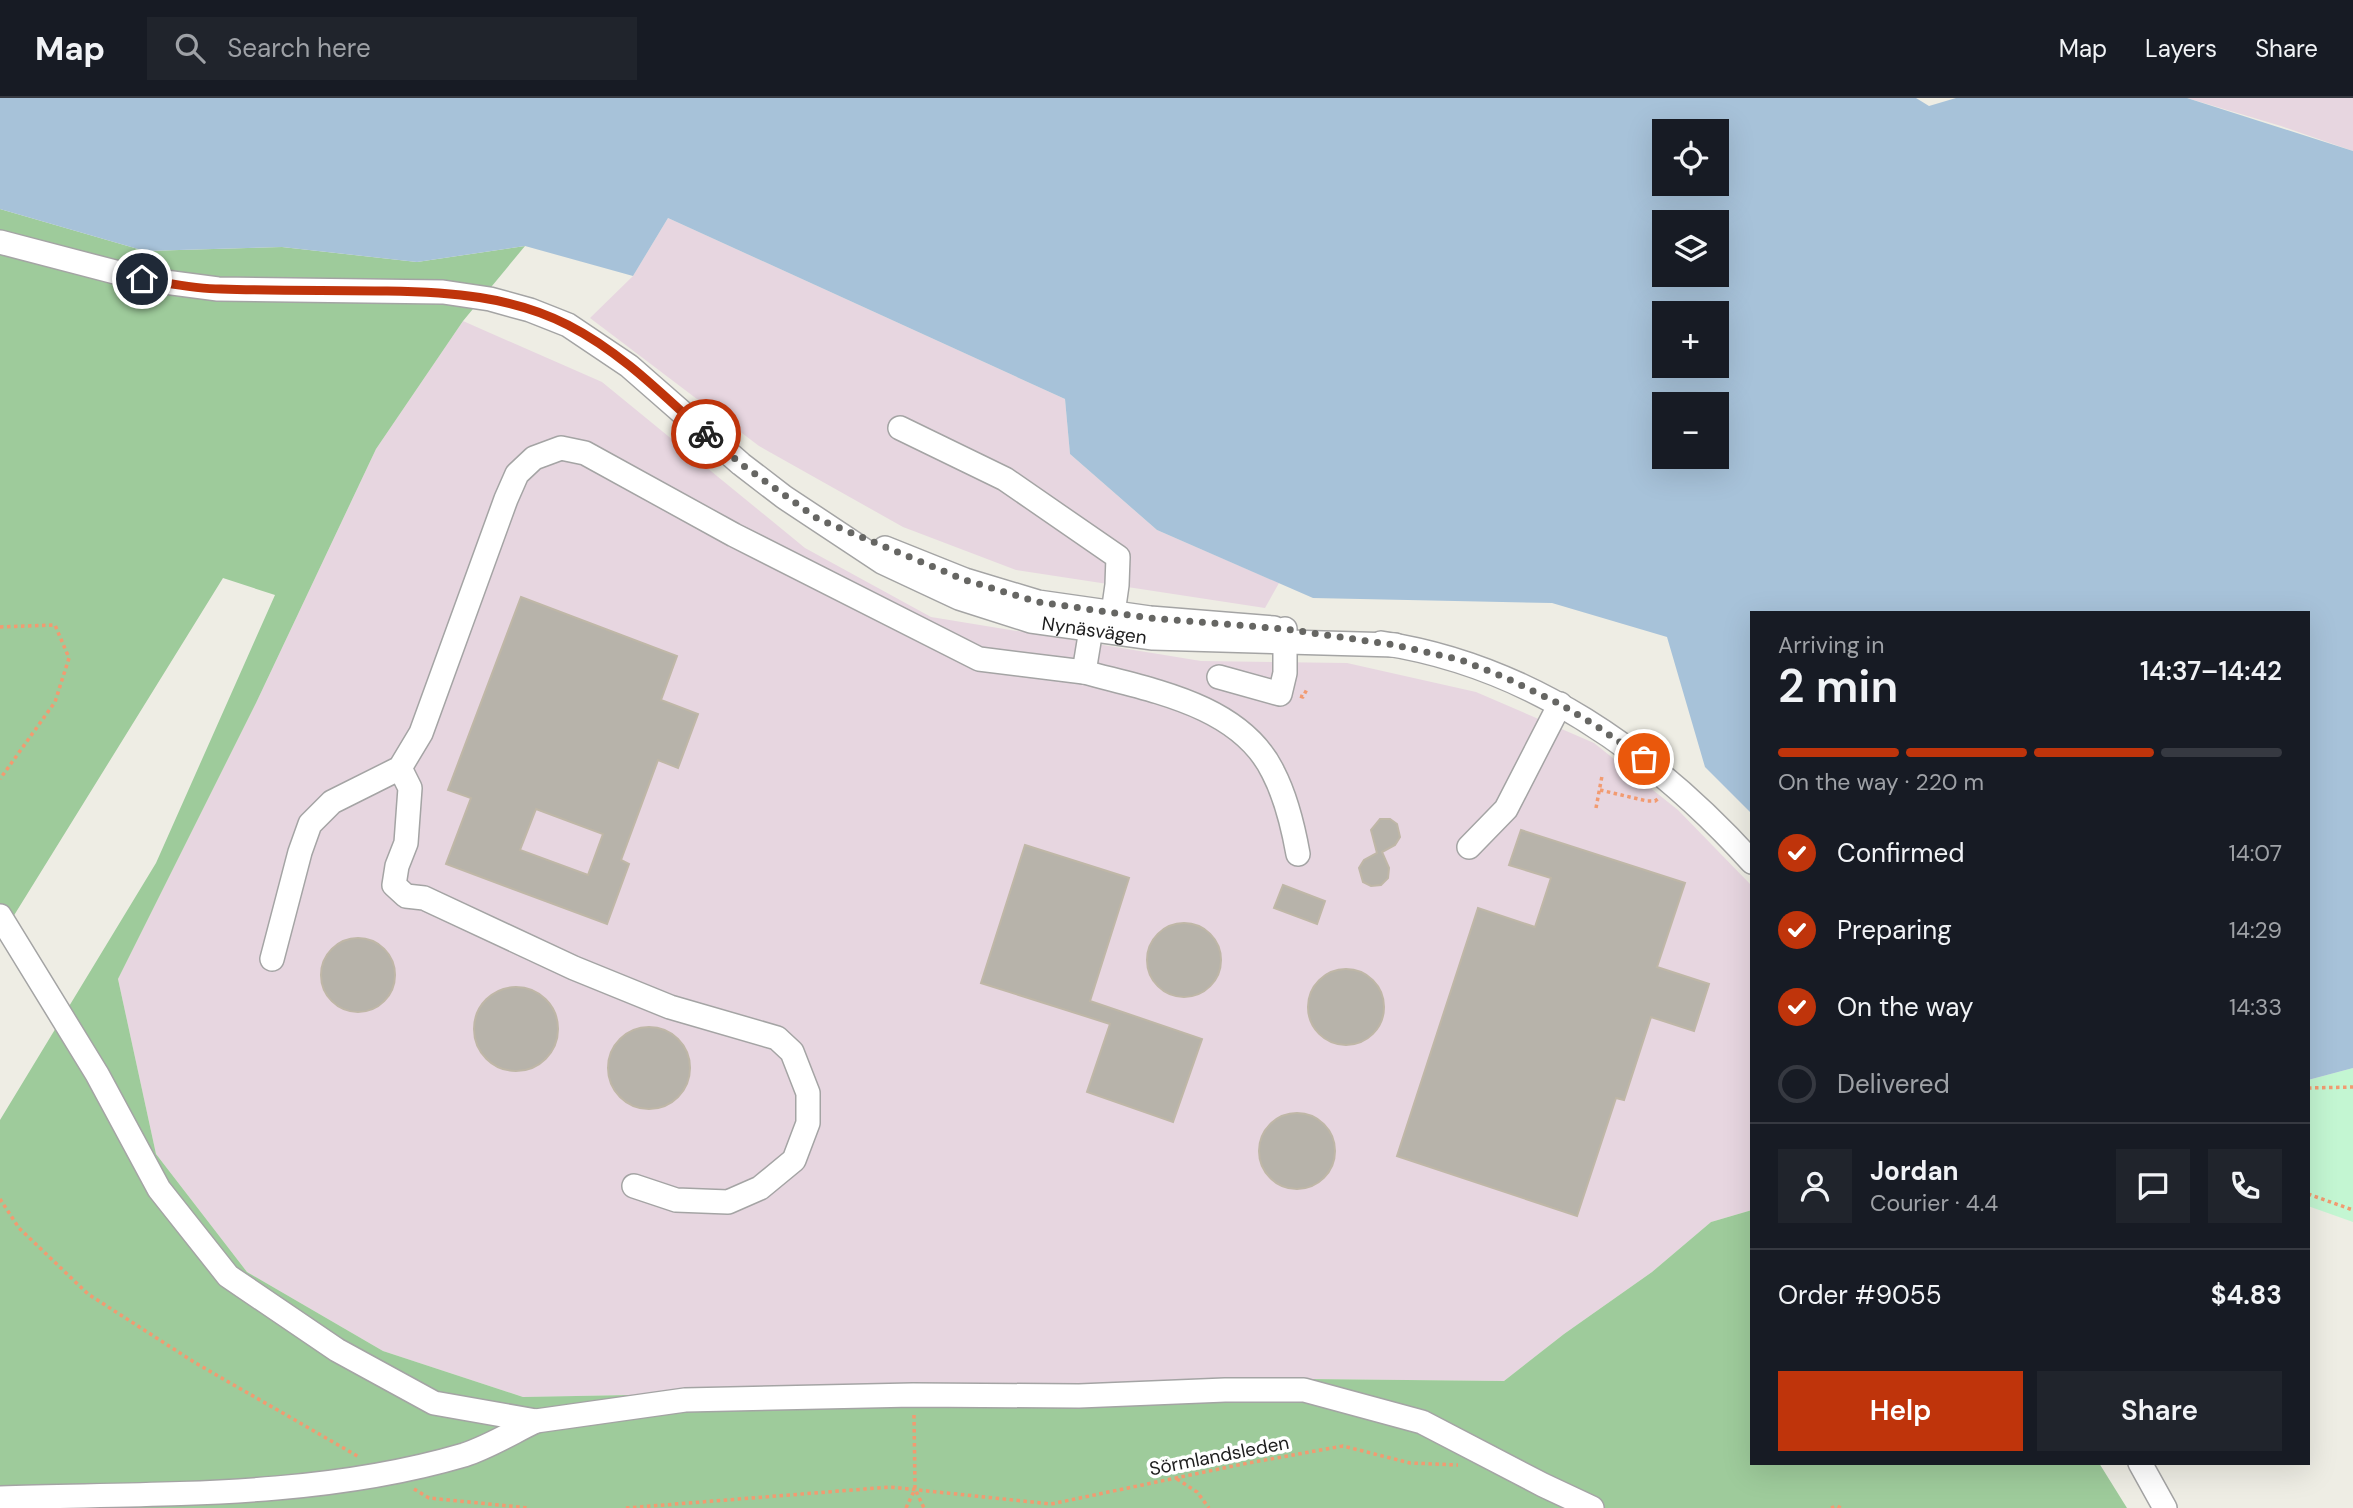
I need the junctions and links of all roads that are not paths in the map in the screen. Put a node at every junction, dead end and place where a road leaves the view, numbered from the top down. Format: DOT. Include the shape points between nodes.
graph roads {
  1 [pos="0,242"];
  2 [pos="900,428"];
  3 [pos="1102,622"];
  4 [pos="1285,636"];
  5 [pos="1084,672"];
  6 [pos="1219,677"];
  7 [pos="1560,704"];
  8 [pos="400,768"];
  9 [pos="1469,847"];
  10 [pos="1298,854"];
  11 [pos="1750,860"];
  12 [pos="0,916"];
  13 [pos="272,959"];
  14 [pos="635,1185"];
  15 [pos="536,1421"];
  16 [pos="2141,1465"];
  17 [pos="0,1498"];
  18 [pos="1592,1508"];
  19 [pos="2165,1508"];
  1 -- 3 [label="street, Nynäsvägen" via="142,279 185,285 443,292 530,310 568,325 629,366 741,464 882,562 959,598 1031,621"];
  2 -- 3 [label="street" via="1005,479 1118,557"];
  3 -- 4 [label="street, Nynäsvägen" via="1153,638"];
  3 -- 5 [label="street"];
  4 -- 6 [label="street" via="1280,694"];
  4 -- 7 [label="street, Nynäsvägen" via="1395,645 1461,660"];
  5 -- 8 [label="street" via="979,659 734,535 607,463 561,448 534,458 517,474 421,733"];
  5 -- 10 [label="street" via="1177,698 1239,731 1273,770"];
  7 -- 9 [label="street" via="1506,808"];
  7 -- 11 [label="street, Nynäsvägen" via="1644,759"];
  8 -- 13 [label="street" via="332,802 310,824"];
  8 -- 14 [label="street" via="410,788 406,843 394,885 406,896 424,898 670,1007 777,1038 792,1052 808,1093 808,1123 794,1160 760,1188 728,1202 676,1199"];
  12 -- 15 [label="street" via="97,1074 159,1189 229,1276 337,1350 434,1403"];
  15 -- 17 [label="street" via="467,1454 388,1474 286,1488"];
  15 -- 18 [label="street" via="685,1400 1304,1390 1422,1422"];
  16 -- 19 [label="street"];
}
